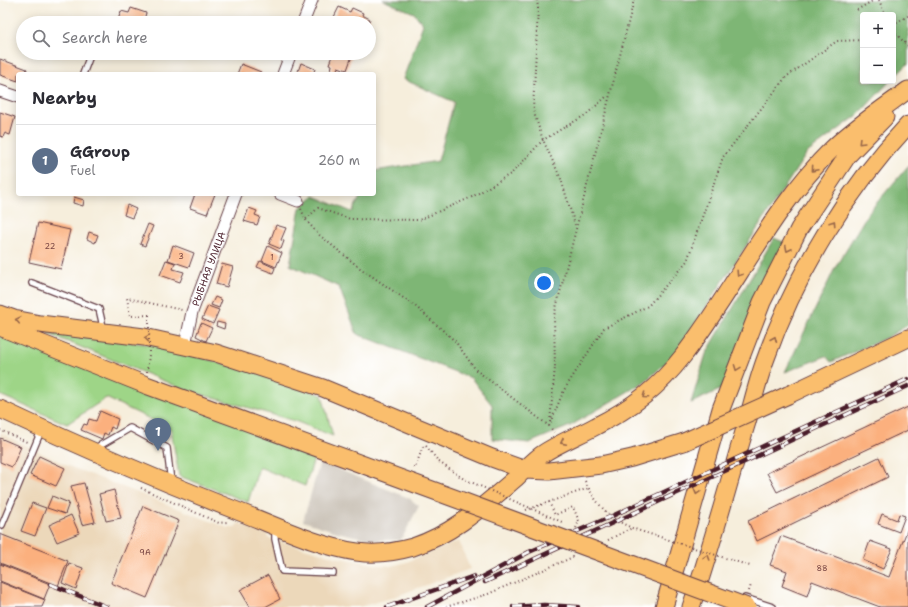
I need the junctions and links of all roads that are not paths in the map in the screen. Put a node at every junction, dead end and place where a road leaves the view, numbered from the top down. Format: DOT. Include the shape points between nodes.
graph roads {
  1 [pos="312,0"];
  2 [pos="306,16"];
  3 [pos="88,60"];
  4 [pos="288,60"];
  5 [pos="83,72"];
  6 [pos="284,72"];
  7 [pos="908,90"];
  8 [pos="0,91"];
  9 [pos="908,94"];
  10 [pos="16,96"];
  11 [pos="908,125"];
  12 [pos="235,196"];
  13 [pos="285,196"];
  14 [pos="298,201"];
  15 [pos="32,283"];
  16 [pos="0,324"];
  17 [pos="100,332"];
  18 [pos="908,338"];
  19 [pos="185,345"];
  20 [pos="0,409"];
  21 [pos="40,435"];
  22 [pos="90,451"];
  23 [pos="525,470"];
  24 [pos="172,486"];
  25 [pos="2,525"];
  26 [pos="276,526"];
  27 [pos="333,573"];
  28 [pos="745,598"];
  29 [pos="664,607"];
  30 [pos="690,607"];
  31 [pos="773,607"];
  1 -- 2 [label="street"];
  3 -- 5 [label="lane"];
  4 -- 6 [label="street"];
  7 -- 23 [label="main road, one-way" via="852,131 800,185 701,332 658,386 598,426 540,456"];
  8 -- 10 [label="street"];
  9 -- 29 [label="main road, one-way" via="848,155 798,229 762,302 721,409"];
  30 -- 11 [label="main road, one-way" via="706,585 766,358 784,315 814,256 848,200 874,163"];
  12 -- 19 [label="street, РЫБНАЯ УЛИЦА" via="192,312"];
  13 -- 14 [label="street"];
  15 -- 17 [label="lane" via="99,309 102,322"];
  17 -- 16 [label="main road, one-way" via="14,319"];
  16 -- 28 [label="main road, bridge" via="146,385 571,531"];
  19 -- 17 [label="main road, one-way"];
  18 -- 23 [label="main road, bridge" via="684,442 601,465 549,471"];
  19 -- 23 [label="main road" via="323,388"];
  20 -- 21 [label="main road"];
  21 -- 22 [label="main road"];
  21 -- 25 [label="lane"];
  22 -- 24 [label="main road"];
  22 -- 24 [label="lane" via="130,428 167,448"];
  23 -- 26 [label="main road" via="453,529 426,542 400,550 375,554 359,553 314,541"];
  24 -- 26 [label="main road"];
  26 -- 27 [label="lane" via="275,539 282,570"];
  28 -- 31 [label="lane"];
}
